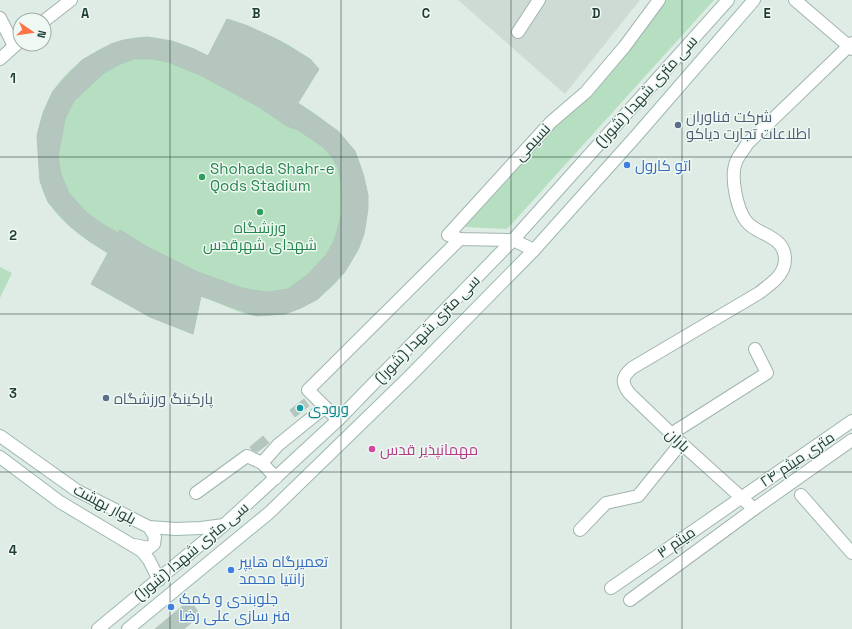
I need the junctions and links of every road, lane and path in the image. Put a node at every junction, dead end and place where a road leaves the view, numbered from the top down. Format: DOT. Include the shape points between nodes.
graph roads {
  1 [pos="70,0"];
  2 [pos="539,0"];
  3 [pos="659,0"];
  4 [pos="728,0"];
  5 [pos="754,0"];
  6 [pos="795,0"];
  7 [pos="52,15"];
  8 [pos="0,18"];
  9 [pos="518,32"];
  10 [pos="12,36"];
  11 [pos="851,46"];
  12 [pos="12,48"];
  13 [pos="0,59"];
  14 [pos="460,239"];
  15 [pos="513,240"];
  16 [pos="534,250"];
  17 [pos="755,349"];
  18 [pos="325,407"];
  19 [pos="338,420"];
  20 [pos="851,424"];
  21 [pos="672,434"];
  22 [pos="0,436"];
  23 [pos="852,440"];
  24 [pos="681,444"];
  25 [pos="0,457"];
  26 [pos="262,463"];
  27 [pos="276,478"];
  28 [pos="196,492"];
  29 [pos="801,495"];
  30 [pos="741,497"];
  31 [pos="754,508"];
  32 [pos="224,525"];
  33 [pos="149,527"];
  34 [pos="580,530"];
  35 [pos="133,544"];
  36 [pos="852,553"];
  37 [pos="159,580"];
  38 [pos="610,588"];
  39 [pos="630,600"];
  40 [pos="98,629"];
  41 [pos="128,629"];
  1 -- 7 [label="street"];
  2 -- 9 [label="street"];
  3 -- 14 [label="street, نسیمی" via="586,92 551,122 448,235"];
  4 -- 15 [label="street, سی متری شهدا (شورا)"];
  5 -- 16 [label="street, سی متری شهدا (شورا)"];
  6 -- 11 [label="street"];
  8 -- 10 [label="street"];
  11 -- 21 [label="street, باران" via="747,144 735,163 736,197 747,222 773,238 781,245 785,254 784,264 777,278 759,293 626,373 623,386 628,393"];
  12 -- 13 [label="street"];
  14 -- 15 [label="street"];
  14 -- 18 [label="street" via="308,390"];
  15 -- 16 [label="street"];
  15 -- 19 [label="street, سی متری شهدا (شورا)"];
  16 -- 41 [label="street, سی متری شهدا (شورا)" via="409,377 270,512"];
  17 -- 21 [label="street" via="767,373"];
  18 -- 19 [label="street"];
  18 -- 26 [label="street" via="283,441"];
  19 -- 27 [label="street, سی متری شهدا (شورا)"];
  20 -- 30 [label="street, ۲۴ متری میثم"];
  21 -- 24 [label="street, باران"];
  22 -- 33 [label="street, بلوار بهشت" via="76,490"];
  23 -- 31 [label="street, ۲۴ متری میثم"];
  24 -- 30 [label="street, باران"];
  24 -- 34 [label="street" via="638,496 606,503"];
  25 -- 35 [label="street, بلوار بهشت" via="60,502"];
  26 -- 27 [label="street"];
  26 -- 28 [label="street" via="247,456"];
  27 -- 32 [label="street, سی متری شهدا (شورا)"];
  29 -- 36 [label="street"];
  30 -- 31 [label="street, باران"];
  30 -- 38 [label="street, میثم ۳"];
  31 -- 39 [label="street, میثم ۳"];
  32 -- 33 [label="street, بلوار بهشت" via="176,529"];
  32 -- 37 [label="street, سی متری شهدا (شورا)"];
  33 -- 35 [label="street" via="155,537 154,544 149,548"];
  35 -- 37 [label="street, بلوار بهشت" via="149,560"];
  37 -- 40 [label="street, سی متری شهدا (شورا)"];
}
